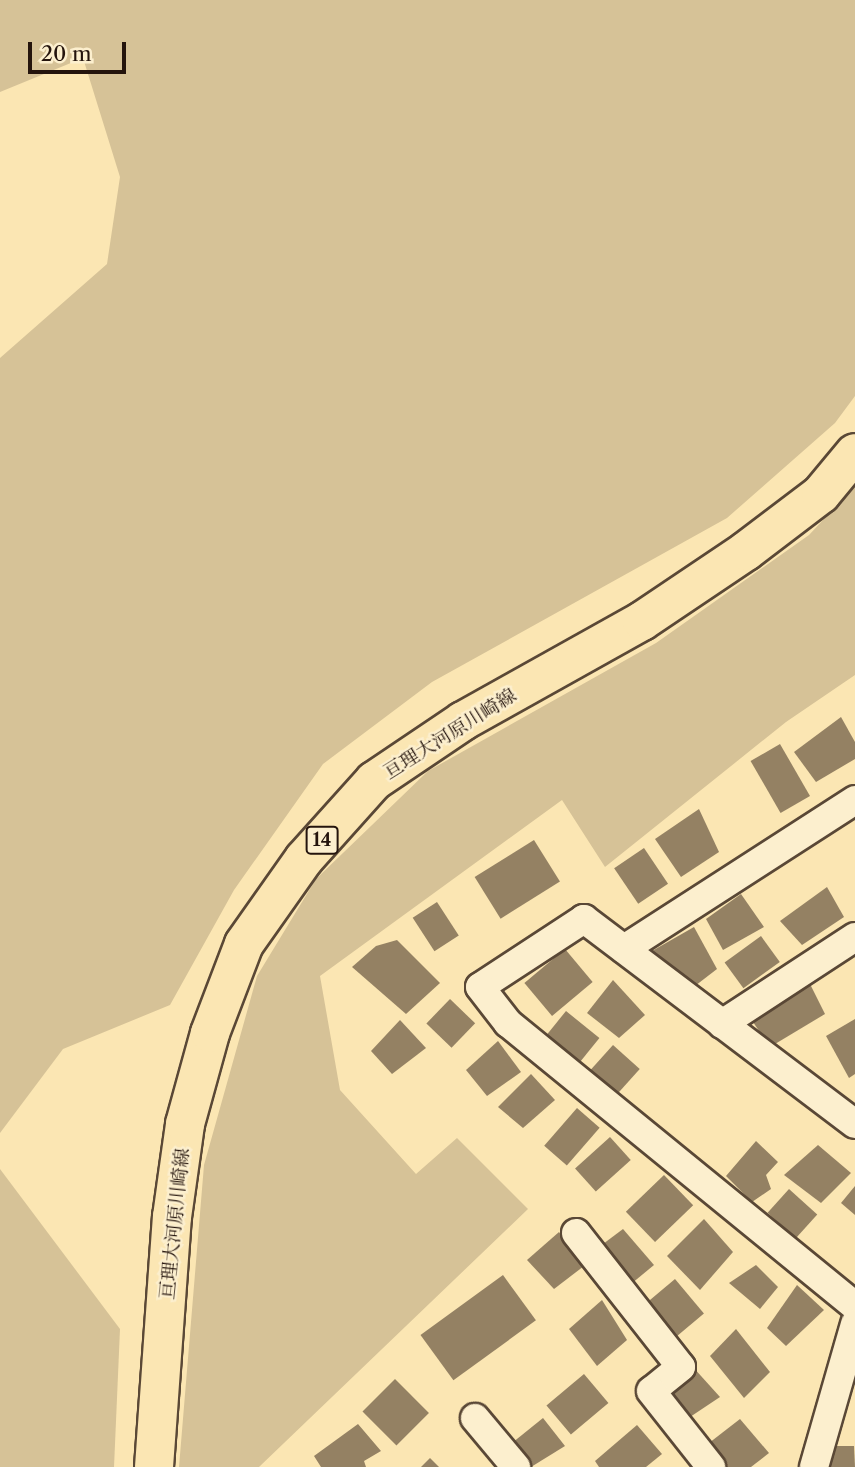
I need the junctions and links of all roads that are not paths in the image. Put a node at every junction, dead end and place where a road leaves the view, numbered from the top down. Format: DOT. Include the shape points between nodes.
graph roads {
  1 [pos="855,453"];
  2 [pos="855,800"];
  3 [pos="855,937"];
  4 [pos="624,949"];
  5 [pos="722,1024"];
  6 [pos="844,1100"];
  7 [pos="855,1124"];
  8 [pos="576,1233"];
  9 [pos="855,1306"];
  10 [pos="855,1324"];
  11 [pos="844,1417"];
  12 [pos="475,1418"];
  13 [pos="154,1467"];
  14 [pos="516,1467"];
  15 [pos="711,1467"];
  16 [pos="814,1467"];
  1 -- 13 [label="main road, 亘理大河原川崎線 / 14" via="821,494 746,551 642,621 463,721 374,781 304,859 244,944 209,1033 186,1124 172,1217"];
  2 -- 4 [label="street"];
  3 -- 5 [label="street"];
  4 -- 5 [label="street"];
  4 -- 9 [label="street" via="584,919 480,987 508,1023"];
  5 -- 6 [label="street"];
  6 -- 7 [label="street"];
  8 -- 15 [label="street" via="681,1367 651,1391"];
  10 -- 11 [label="street"];
  11 -- 16 [label="street"];
  12 -- 14 [label="street"];
}
